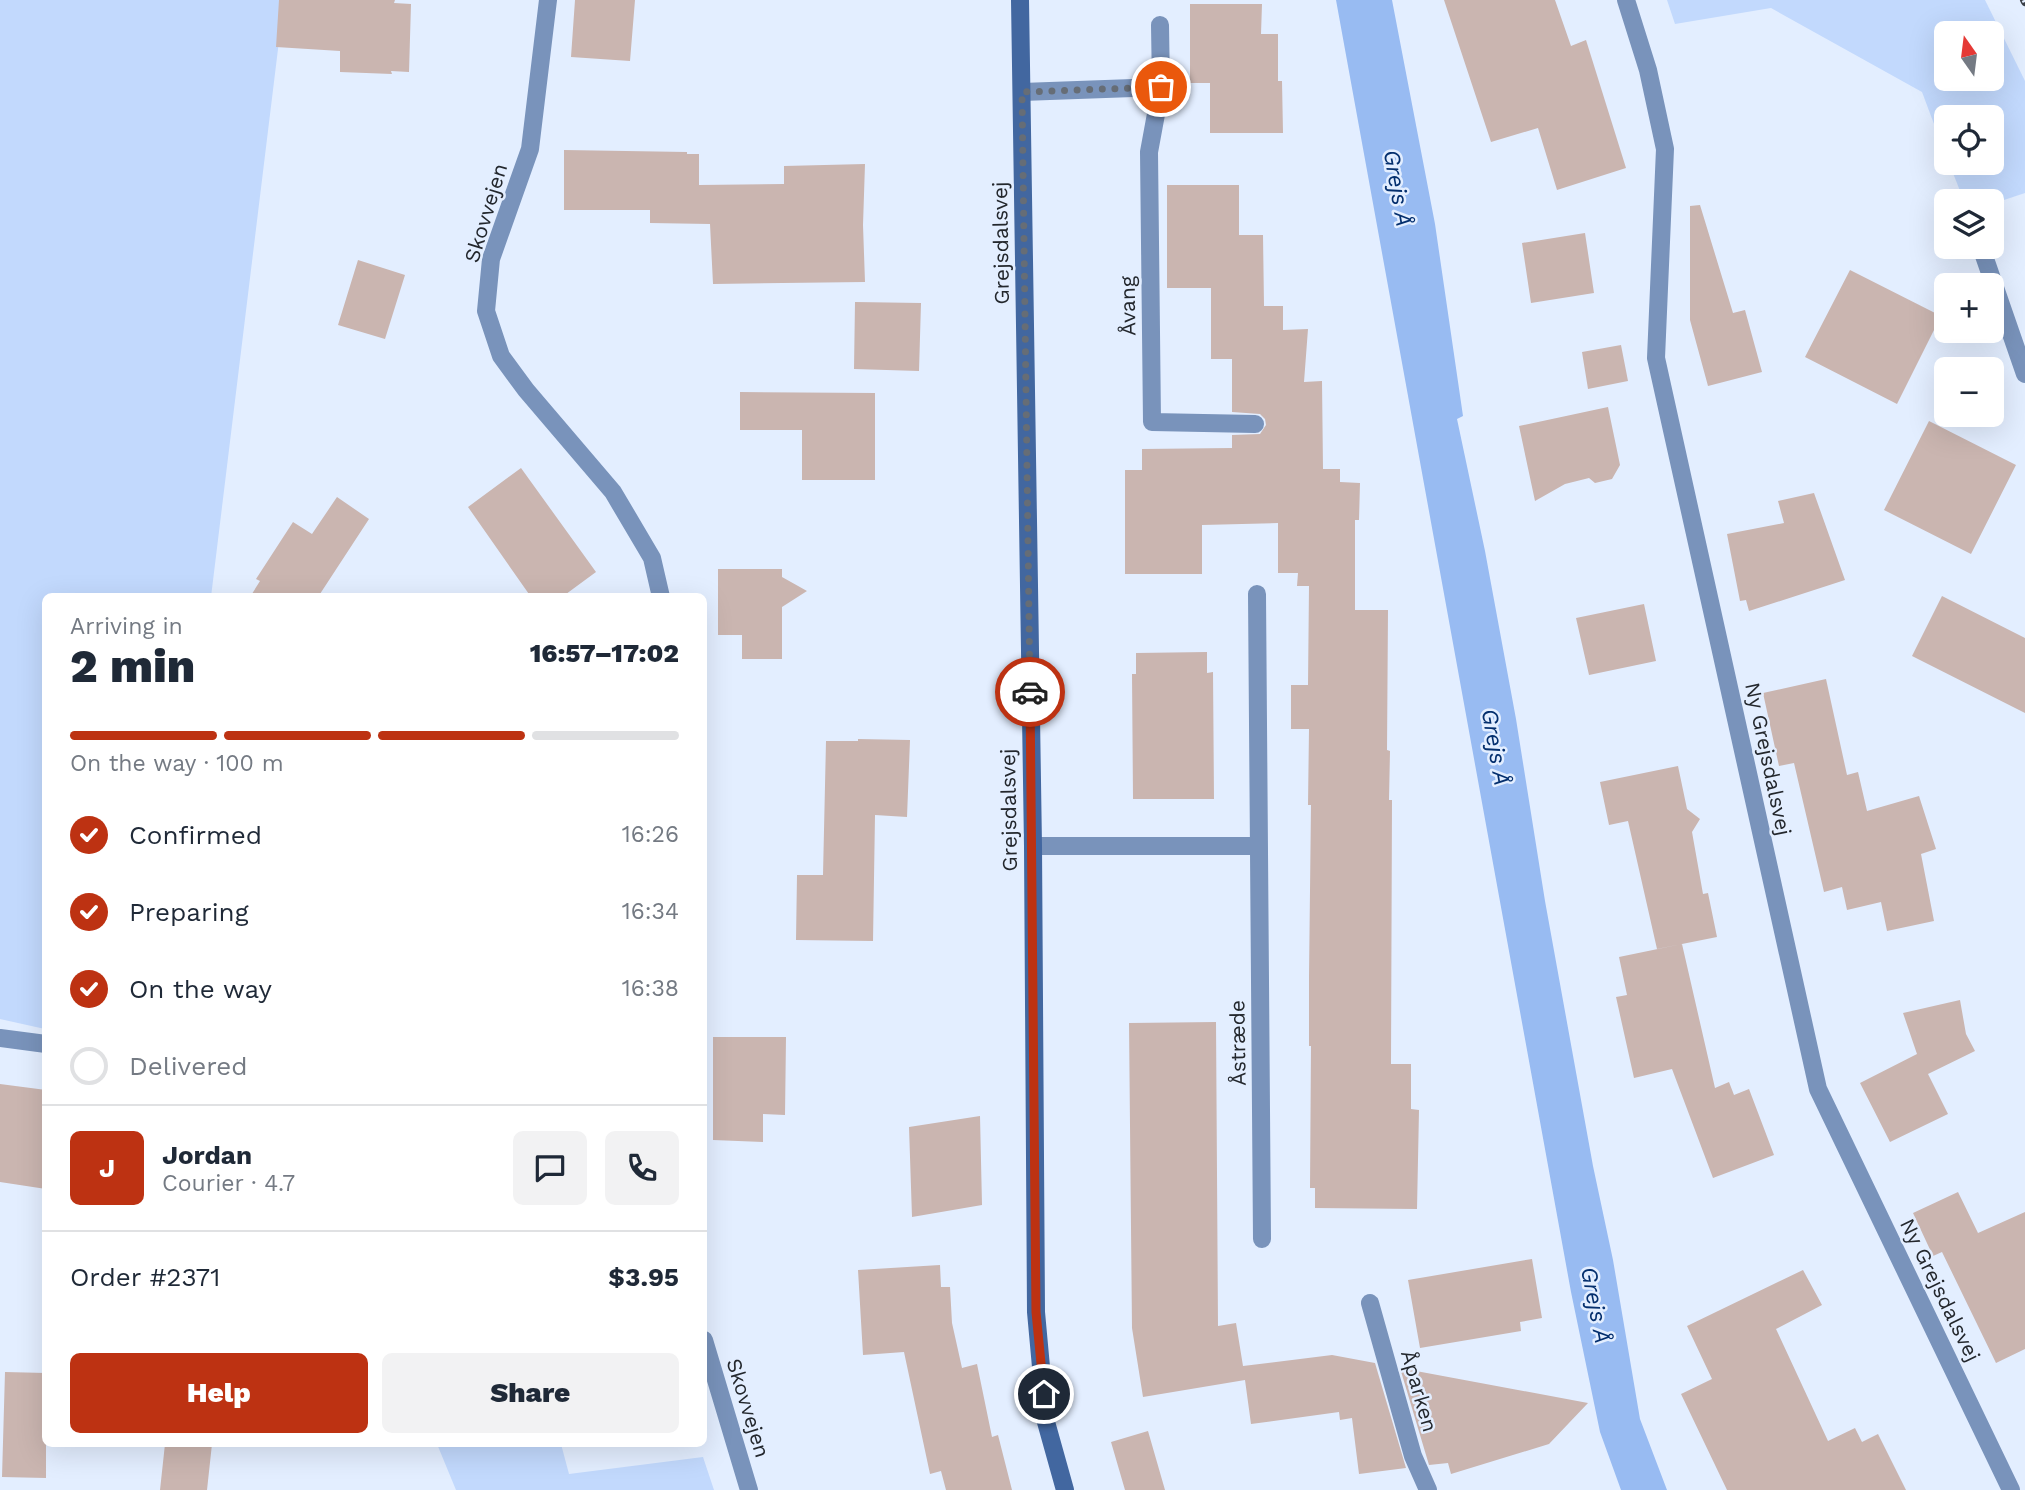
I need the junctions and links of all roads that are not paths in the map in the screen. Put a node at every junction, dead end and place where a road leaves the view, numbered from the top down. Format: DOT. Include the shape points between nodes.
graph roads {
  1 [pos="548,0"];
  2 [pos="1020,0"];
  3 [pos="1626,0"];
  4 [pos="1160,25"];
  5 [pos="1161,87"];
  6 [pos="1022,92"];
  7 [pos="1985,259"];
  8 [pos="2025,374"];
  9 [pos="1255,424"];
  10 [pos="661,593"];
  11 [pos="1257,594"];
  12 [pos="1032,846"];
  13 [pos="1259,846"];
  14 [pos="0,1038"];
  15 [pos="42,1043"];
  16 [pos="1262,1239"];
  17 [pos="1370,1303"];
  18 [pos="707,1350"];
  19 [pos="749,1490"];
  20 [pos="1065,1490"];
  21 [pos="1428,1490"];
  22 [pos="2011,1490"];
  1 -- 10 [label="street, Skovvejen" via="530,149 491,259 486,311 500,356 612,492 652,558"];
  2 -- 6 [label="street, Grejsdalsvej"];
  3 -- 22 [label="street, Ny Grejsdalsvej" via="1648,70 1665,149 1656,358 1818,1089"];
  4 -- 5 [label="street, Åvang"];
  5 -- 6 [label="street"];
  5 -- 9 [label="street, Åvang" via="1149,152 1152,422"];
  6 -- 12 [label="street, Grejsdalsvej"];
  7 -- 8 [label="street"];
  11 -- 13 [label="street, Åstræde"];
  12 -- 13 [label="street"];
  12 -- 20 [label="street, Grejsdalsvej" via="1036,1312 1046,1422"];
  13 -- 16 [label="street, Åstræde"];
  14 -- 15 [label="street"];
  17 -- 21 [label="street, Åparken" via="1413,1456"];
  18 -- 19 [label="street, Skovvejen"];
}
